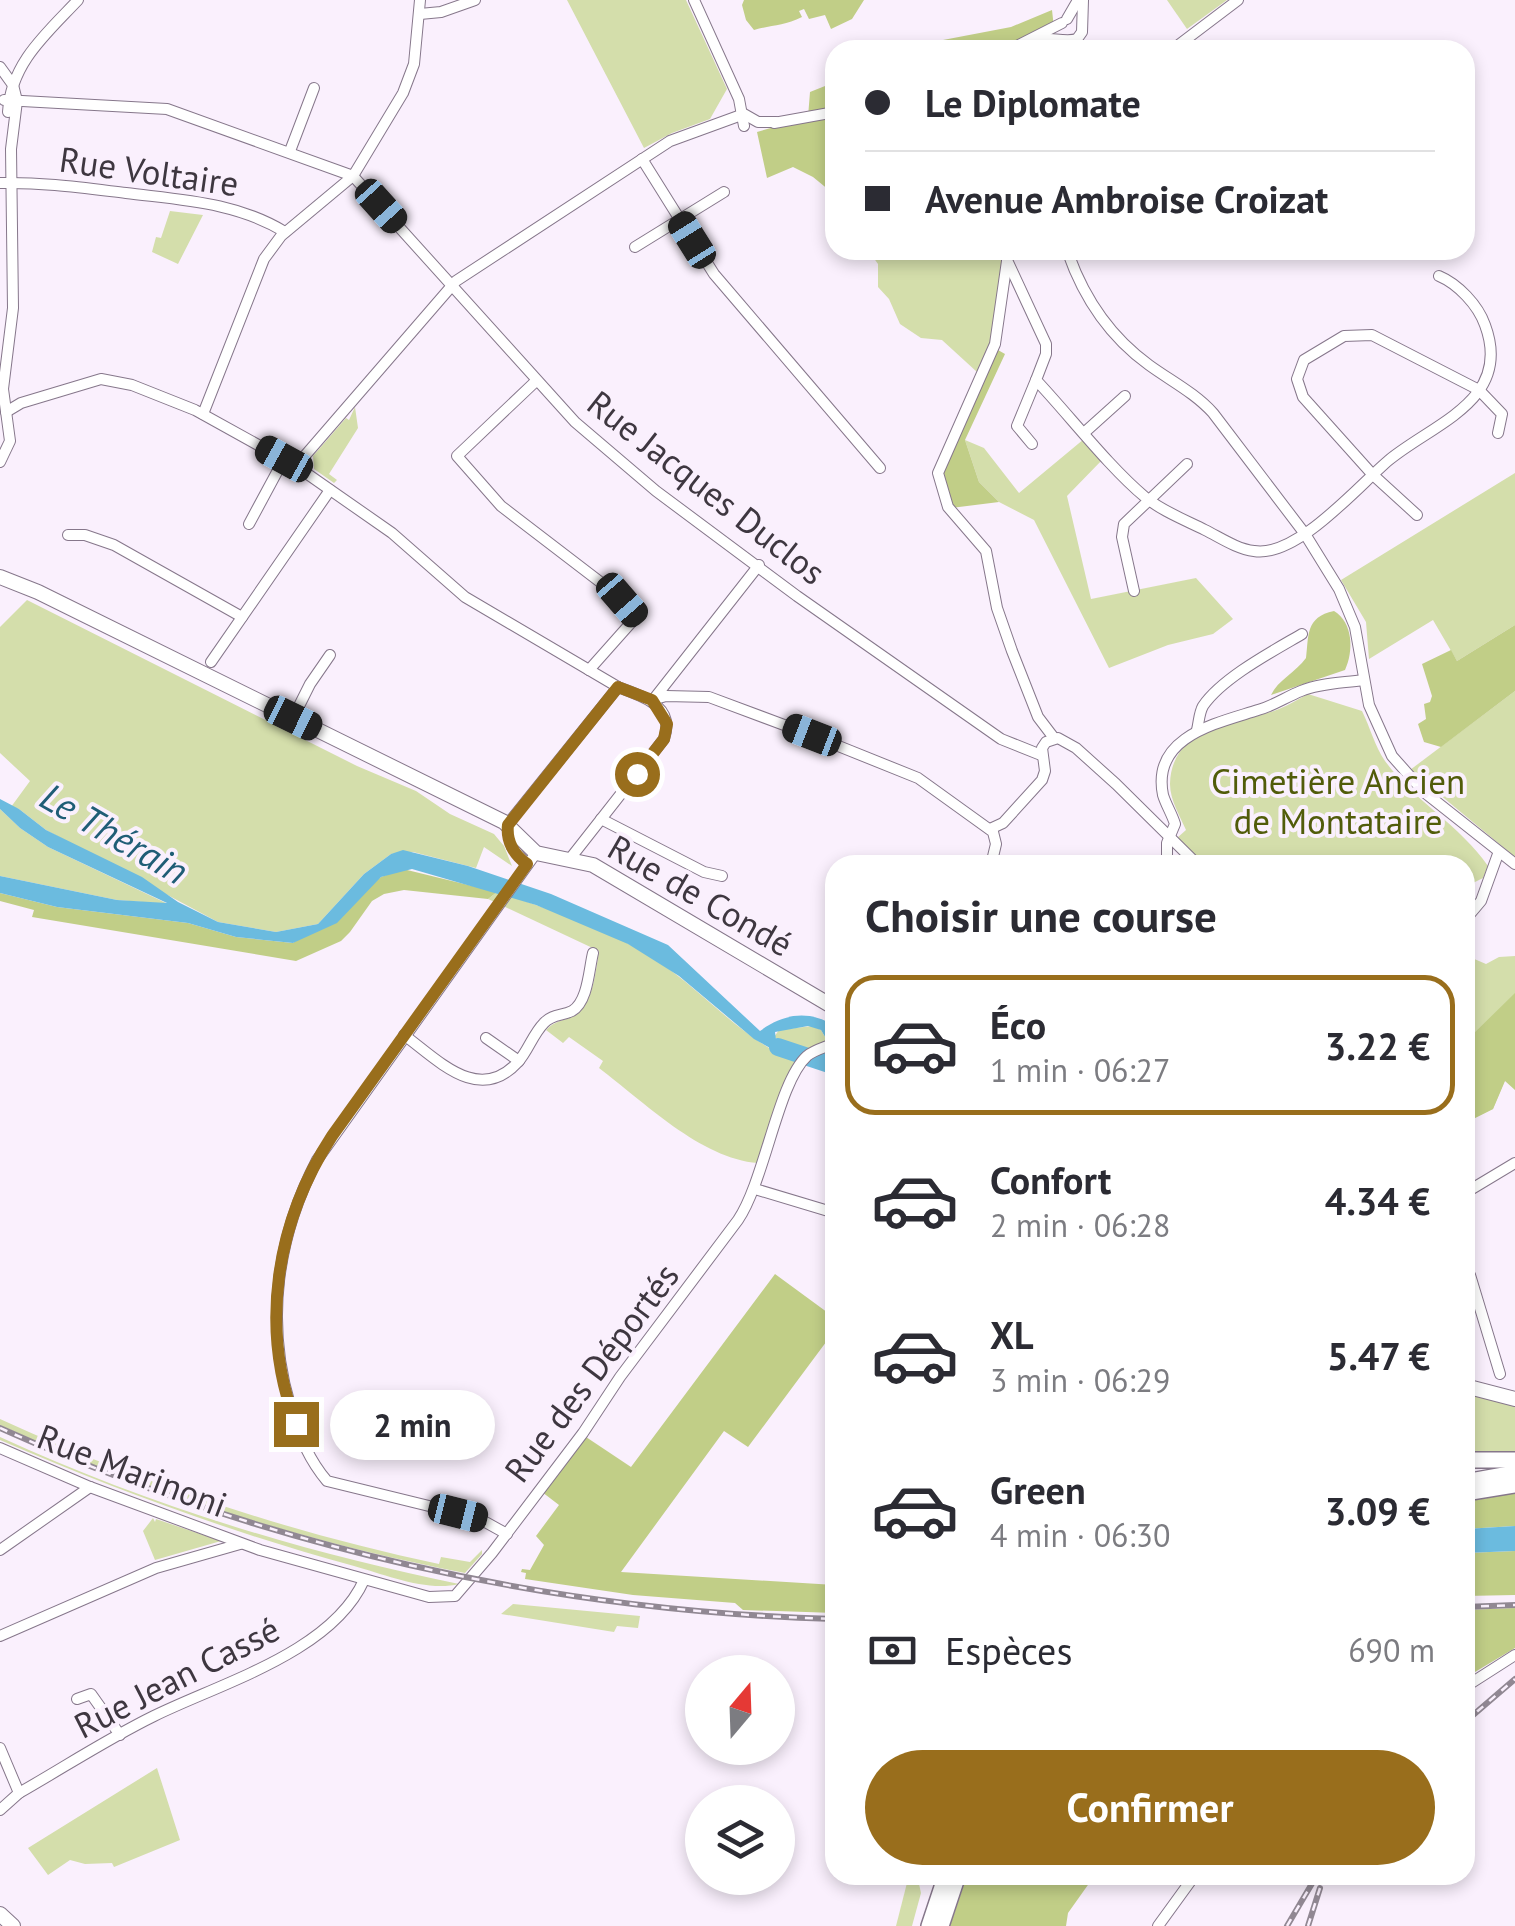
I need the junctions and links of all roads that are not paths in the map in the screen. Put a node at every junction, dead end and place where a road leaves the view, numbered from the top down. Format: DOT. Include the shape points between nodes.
graph roads {
  1 [pos="78,0"];
  2 [pos="420,0"];
  3 [pos="475,0"];
  4 [pos="694,0"];
  5 [pos="1080,0"];
  6 [pos="1238,0"];
  7 [pos="420,14"];
  8 [pos="1064,21"];
  9 [pos="1081,27"];
  10 [pos="1030,40"];
  11 [pos="1065,40"];
  12 [pos="1070,40"];
  13 [pos="1185,40"];
  14 [pos="0,67"];
  15 [pos="314,88"];
  16 [pos="7,96"];
  17 [pos="825,114"];
  18 [pos="744,120"];
  19 [pos="290,152"];
  20 [pos="642,159"];
  21 [pos="353,176"];
  22 [pos="6,183"];
  23 [pos="724,192"];
  24 [pos="679,220"];
  25 [pos="285,232"];
  26 [pos="635,247"];
  27 [pos="1007,260"];
  28 [pos="1010,260"];
  29 [pos="1071,260"];
  30 [pos="1439,276"];
  31 [pos="452,284"];
  32 [pos="1036,380"];
  33 [pos="536,381"];
  34 [pos="1479,390"];
  35 [pos="2,392"];
  36 [pos="1126,396"];
  37 [pos="36,399"];
  38 [pos="6,412"];
  39 [pos="203,414"];
  40 [pos="1085,432"];
  41 [pos="1498,433"];
  42 [pos="1032,444"];
  43 [pos="284,459"];
  44 [pos="0,462"];
  45 [pos="1187,464"];
  46 [pos="296,466"];
  47 [pos="880,468"];
  48 [pos="1372,474"];
  49 [pos="330,490"];
  50 [pos="1148,500"];
  51 [pos="1417,515"];
  52 [pos="249,524"];
  53 [pos="1305,534"];
  54 [pos="68,535"];
  55 [pos="759,564"];
  56 [pos="0,567"];
  57 [pos="0,577"];
  58 [pos="1134,591"];
  59 [pos="38,592"];
  60 [pos="242,617"];
  61 [pos="1302,634"];
  62 [pos="330,655"];
  63 [pos="211,662"];
  64 [pos="589,670"];
  65 [pos="1363,680"];
  66 [pos="618,687"];
  67 [pos="652,700"];
  68 [pos="293,718"];
  69 [pos="1198,730"];
  70 [pos="1054,738"];
  71 [pos="1041,755"];
  72 [pos="601,819"];
  73 [pos="508,825"];
  74 [pos="990,829"];
  75 [pos="1168,837"];
  76 [pos="1498,854"];
  77 [pos="993,855"];
  78 [pos="1167,855"];
  79 [pos="1187,855"];
  80 [pos="531,859"];
  81 [pos="569,860"];
  82 [pos="1515,864"];
  83 [pos="722,876"];
  84 [pos="1475,907"];
  85 [pos="593,953"];
  86 [pos="825,1001"];
  87 [pos="404,1035"];
  88 [pos="486,1038"];
  89 [pos="825,1048"];
  90 [pos="519,1061"];
  91 [pos="1515,1163"];
  92 [pos="1475,1187"];
  93 [pos="756,1190"];
  94 [pos="825,1210"];
  95 [pos="1475,1296"];
  96 [pos="1478,1308"];
  97 [pos="1475,1309"];
  98 [pos="1500,1374"];
  99 [pos="1475,1380"];
  100 [pos="1475,1389"];
  101 [pos="1515,1390"];
  102 [pos="1515,1399"];
  103 [pos="0,1448"];
  104 [pos="1475,1460"];
  105 [pos="1515,1460"];
  106 [pos="1515,1473"];
  107 [pos="1475,1480"];
  108 [pos="1515,1485"];
  109 [pos="90,1487"];
  110 [pos="1475,1491"];
  111 [pos="507,1534"];
  112 [pos="243,1544"];
  113 [pos="0,1550"];
  114 [pos="364,1580"];
  115 [pos="0,1636"];
  116 [pos="1515,1655"];
  117 [pos="1475,1680"];
  118 [pos="77,1700"];
  119 [pos="120,1735"];
  120 [pos="0,1748"];
  121 [pos="19,1794"];
  122 [pos="0,1810"];
  123 [pos="943,1885"];
  124 [pos="955,1885"];
  125 [pos="1188,1885"];
  126 [pos="0,1914"];
  127 [pos="14,1926"];
  128 [pos="929,1926"];
  129 [pos="941,1926"];
  130 [pos="1158,1926"];
  1 -- 16 [label="street" via="38,42"];
  2 -- 7 [label="street"];
  3 -- 7 [label="street"];
  4 -- 18 [label="street"];
  5 -- 8 [label="street"];
  5 -- 9 [label="street"];
  6 -- 13 [label="street"];
  7 -- 21 [label="street" via="408,82"];
  8 -- 9 [label="street"];
  8 -- 10 [label="street"];
  8 -- 11 [label="street" via="1059,31"];
  9 -- 12 [label="street"];
  14 -- 16 [label="street"];
  15 -- 19 [label="street"];
  16 -- 19 [label="street" via="167,109"];
  16 -- 22 [label="street"];
  17 -- 18 [label="street"];
  18 -- 20 [label="street" via="681,135"];
  19 -- 21 [label="street"];
  20 -- 24 [label="street"];
  20 -- 31 [label="street"];
  21 -- 25 [label="street"];
  21 -- 31 [label="street, Rue Jacques Duclos"];
  22 -- 25 [label="street, Rue Voltaire" via="210,203"];
  22 -- 35 [label="street" via="14,298"];
  23 -- 24 [label="street"];
  24 -- 26 [label="street"];
  24 -- 47 [label="street" via="719,280"];
  25 -- 39 [label="street" via="257,273"];
  27 -- 70 [label="street" via="995,344 938,473 948,508 986,551 1012,651"];
  28 -- 32 [label="street" via="1046,344"];
  29 -- 53 [label="street" via="1103,321 1208,407"];
  30 -- 34 [label="street" via="1476,308 1487,331 1489,362"];
  31 -- 33 [label="street, Rue Jacques Duclos"];
  31 -- 46 [label="street"];
  32 -- 40 [label="street"];
  32 -- 42 [label="street" via="1017,426"];
  33 -- 55 [label="street, Rue Jacques Duclos" via="663,496"];
  33 -- 64 [label="street" via="457,456 501,506 636,616"];
  34 -- 41 [label="street" via="1502,414"];
  34 -- 48 [label="street" via="1458,415"];
  34 -- 48 [label="street" via="1372,334 1349,334 1313,352 1299,368 1301,394"];
  35 -- 37 [label="street"];
  35 -- 38 [label="street"];
  36 -- 40 [label="street"];
  37 -- 38 [label="street"];
  37 -- 39 [label="street" via="108,379"];
  38 -- 44 [label="street" via="10,441"];
  39 -- 43 [label="street"];
  40 -- 50 [label="street"];
  43 -- 46 [label="street"];
  43 -- 52 [label="street"];
  45 -- 50 [label="street"];
  46 -- 49 [label="street"];
  48 -- 51 [label="street"];
  48 -- 53 [label="street"];
  49 -- 60 [label="street"];
  49 -- 64 [label="street" via="466,598"];
  50 -- 53 [label="street" via="1252,551 1279,549"];
  50 -- 58 [label="street" via="1122,528"];
  53 -- 65 [label="street" via="1348,608"];
  54 -- 60 [label="street" via="114,545"];
  55 -- 67 [label="street"];
  55 -- 71 [label="street, Rue Jacques Duclos" via="1001,740"];
  56 -- 59 [label="main road"];
  57 -- 59 [label="main road"];
  59 -- 68 [label="main road"];
  60 -- 63 [label="street"];
  61 -- 69 [label="street" via="1209,700"];
  62 -- 68 [label="street"];
  64 -- 66 [label="street"];
  65 -- 69 [label="street" via="1307,689"];
  65 -- 76 [label="street" via="1401,769"];
  66 -- 67 [label="street"];
  66 -- 73 [label="street"];
  67 -- 72 [label="street" via="666,720 666,735"];
  67 -- 74 [label="street" via="709,697 812,735 911,774"];
  68 -- 73 [label="main road"];
  69 -- 75 [label="street" via="1174,751 1164,771 1163,794 1175,824"];
  70 -- 71 [label="street"];
  70 -- 75 [label="street" via="1084,755"];
  71 -- 74 [label="street" via="1042,780"];
  72 -- 81 [label="street"];
  72 -- 83 [label="street"];
  73 -- 80 [label="main road"];
  74 -- 77 [label="street"];
  75 -- 78 [label="street"];
  75 -- 79 [label="street"];
  76 -- 82 [label="street"];
  76 -- 84 [label="street"];
  80 -- 81 [label="main road, Rue de Condé"];
  80 -- 87 [label="street"];
  81 -- 86 [label="main road, Rue de Condé" via="600,869"];
  85 -- 90 [label="street" via="579,1004 545,1022"];
  87 -- 90 [label="street" via="474,1081 496,1079"];
  87 -- 111 [label="street" via="326,1144 292,1219 276,1304 284,1381 300,1433 327,1480 478,1518"];
  88 -- 90 [label="street"];
  89 -- 93 [label="street, Rue des Déportés" via="800,1065"];
  91 -- 92 [label="street"];
  93 -- 94 [label="street"];
  93 -- 111 [label="street, Rue des Déportés"];
  95 -- 96 [label="street"];
  96 -- 97 [label="street"];
  96 -- 98 [label="street"];
  99 -- 101 [label="main road"];
  100 -- 102 [label="main road"];
  103 -- 109 [label="street, Rue Marinoni"];
  104 -- 105 [label="main road"];
  106 -- 107 [label="main road"];
  108 -- 110 [label="main road"];
  109 -- 112 [label="street, Rue Marinoni"];
  109 -- 113 [label="street"];
  111 -- 114 [label="street, Rue des Déportés" via="455,1596 434,1598"];
  112 -- 114 [label="street, Rue des Déportés"];
  112 -- 115 [label="street" via="156,1568"];
  114 -- 119 [label="street, Rue Jean Cassé" via="343,1613 306,1644"];
  116 -- 117 [label="street"];
  118 -- 119 [label="street" via="91,1694"];
  119 -- 121 [label="street, Rue Jean Cassé"];
  120 -- 121 [label="street"];
  121 -- 122 [label="street, Rue Jean Cassé"];
  123 -- 128 [label="main road"];
  124 -- 129 [label="main road"];
  125 -- 130 [label="street"];
  126 -- 127 [label="main road"];
}
